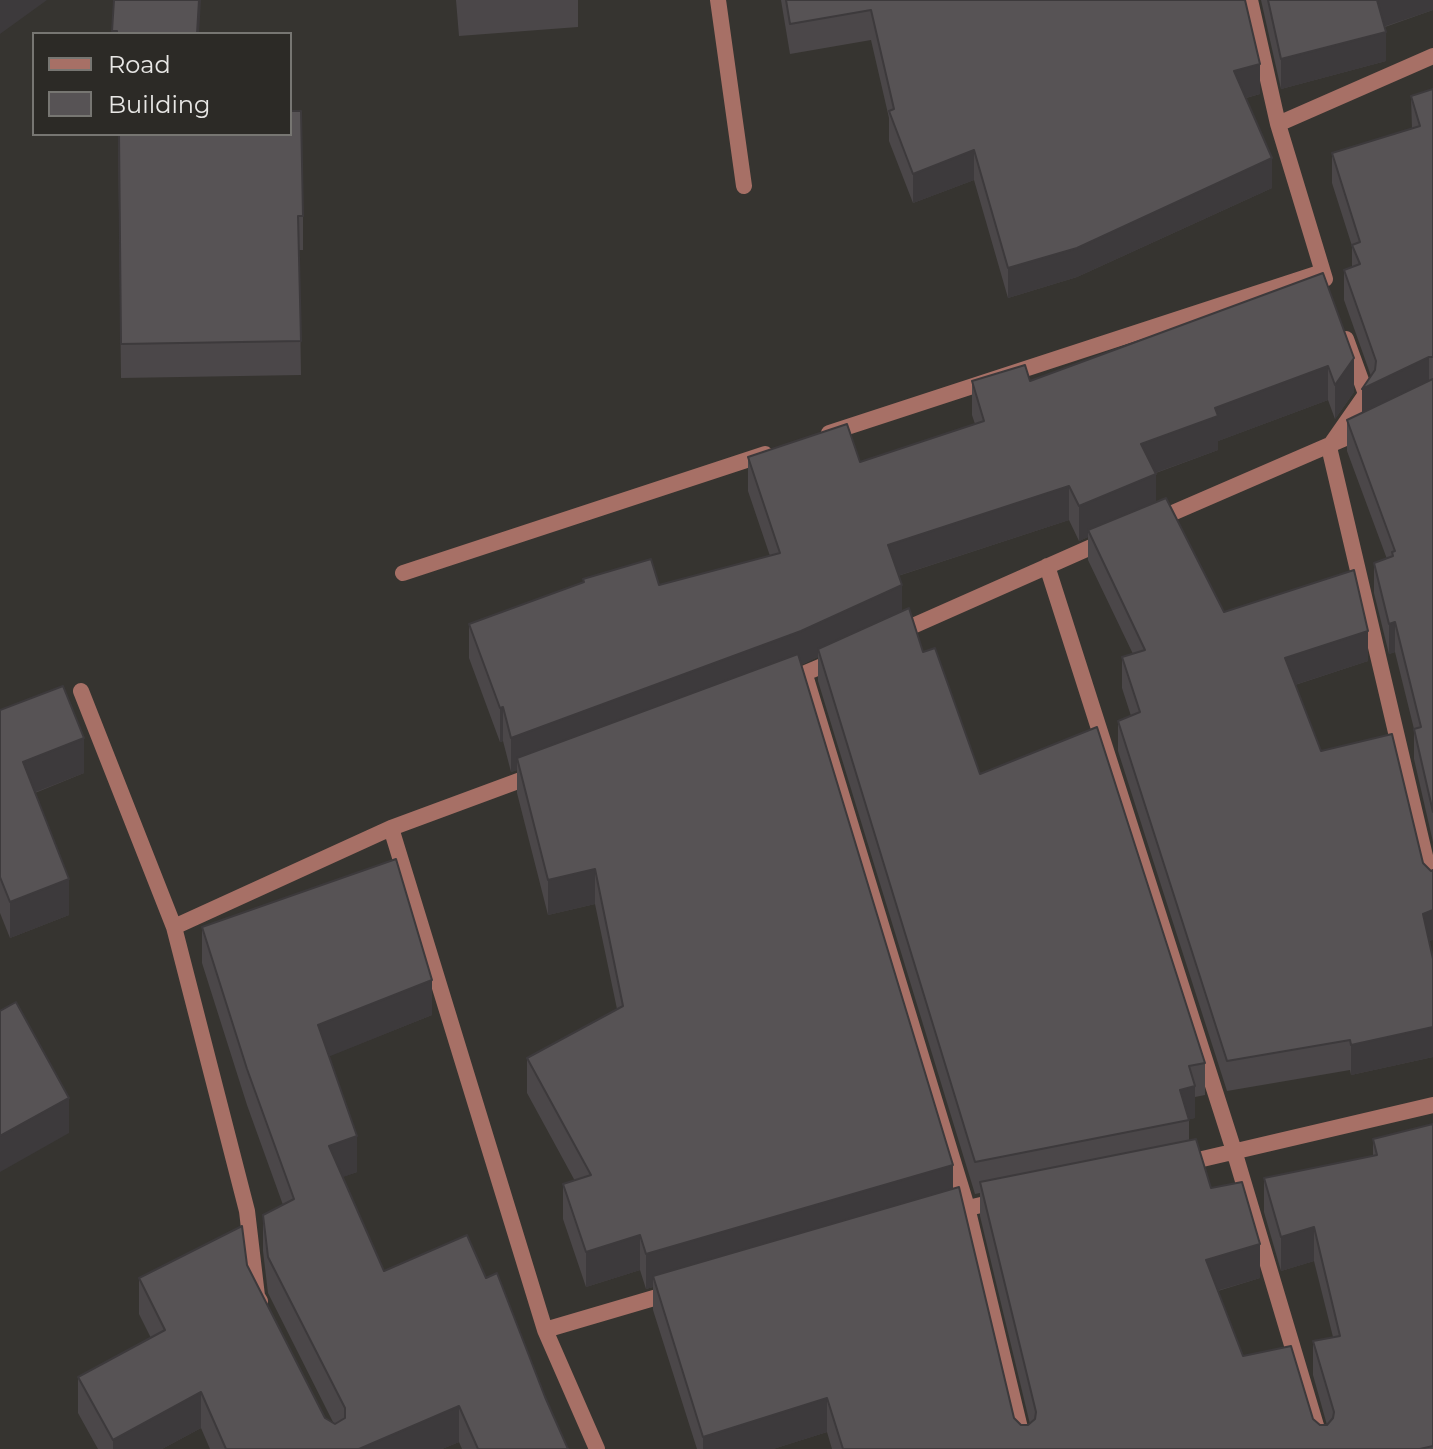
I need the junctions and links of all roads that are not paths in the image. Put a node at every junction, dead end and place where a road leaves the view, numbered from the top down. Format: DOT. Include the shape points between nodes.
graph roads {
  1 [pos="718,0"];
  2 [pos="1250,0"];
  3 [pos="1433,56"];
  4 [pos="1278,124"];
  5 [pos="744,186"];
  6 [pos="1322,272"];
  7 [pos="1332,299"];
  8 [pos="1342,326"];
  9 [pos="1381,422"];
  10 [pos="810,440"];
  11 [pos="1329,447"];
  12 [pos="779,449"];
  13 [pos="1047,566"];
  14 [pos="403,573"];
  15 [pos="876,642"];
  16 [pos="848,655"];
  17 [pos="805,675"];
  18 [pos="775,685"];
  19 [pos="81,691"];
  20 [pos="553,768"];
  21 [pos="391,828"];
  22 [pos="1433,890"];
  23 [pos="174,927"];
  24 [pos="1433,1105"];
  25 [pos="1235,1154"];
  26 [pos="1161,1168"];
  27 [pos="1012,1198"];
  28 [pos="967,1207"];
  29 [pos="922,1220"];
  30 [pos="681,1290"];
  31 [pos="271,1322"];
  32 [pos="545,1330"];
  33 [pos="597,1449"];
  34 [pos="1025,1449"];
  35 [pos="1323,1449"];
  1 -- 5 [label="street"];
  2 -- 4 [label="street"];
  3 -- 4 [label="street"];
  4 -- 6 [label="street"];
  6 -- 7 [label="street"];
  6 -- 10 [label="street"];
  8 -- 11 [label="street" via="1366,394"];
  9 -- 11 [label="street"];
  11 -- 13 [label="street"];
  11 -- 22 [label="street"];
  12 -- 14 [label="street"];
  13 -- 15 [label="street"];
  13 -- 25 [label="street"];
  16 -- 17 [label="street"];
  17 -- 18 [label="street"];
  17 -- 28 [label="street"];
  19 -- 23 [label="street"];
  20 -- 21 [label="street"];
  21 -- 23 [label="street"];
  21 -- 32 [label="street"];
  23 -- 31 [label="street" via="247,1211 257,1296"];
  24 -- 25 [label="street"];
  25 -- 26 [label="street"];
  25 -- 35 [label="street"];
  27 -- 28 [label="street"];
  28 -- 29 [label="street"];
  28 -- 34 [label="street"];
  30 -- 32 [label="street"];
  32 -- 33 [label="street"];
}
